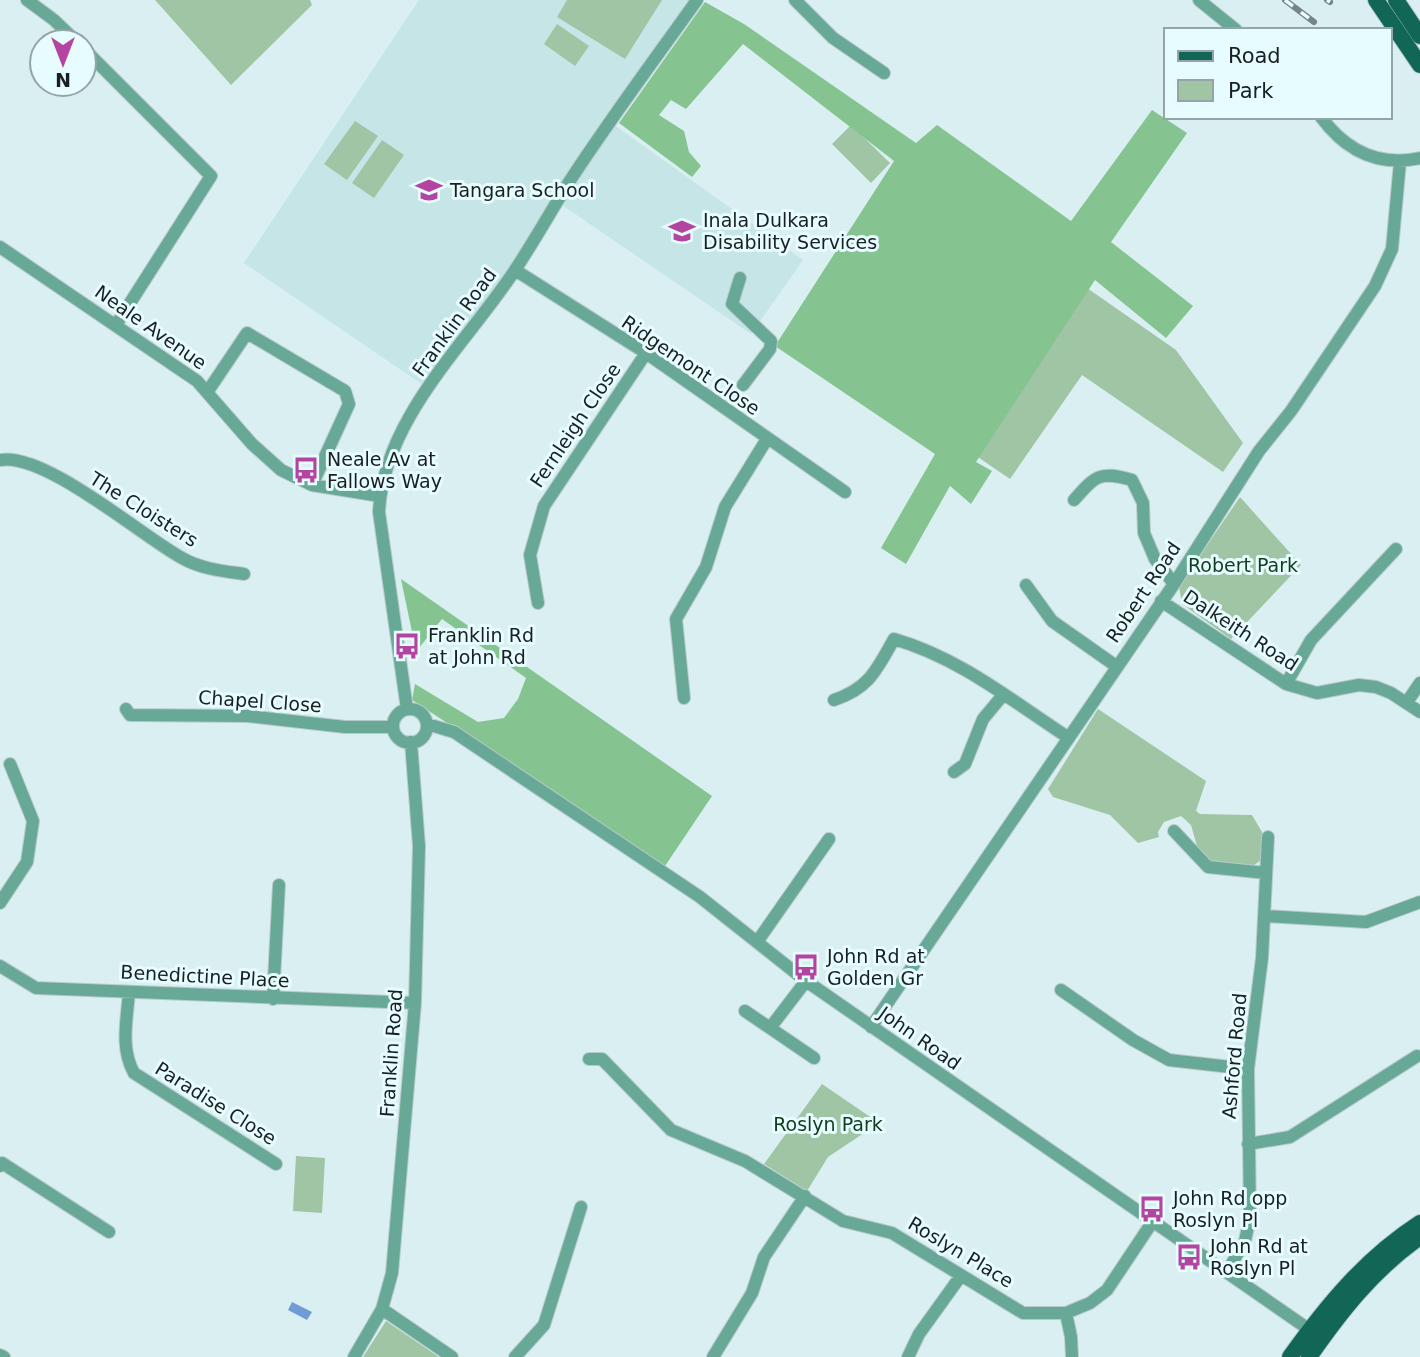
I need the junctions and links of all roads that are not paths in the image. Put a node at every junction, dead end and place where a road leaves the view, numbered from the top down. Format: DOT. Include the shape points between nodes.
graph roads {
  1 [pos="27,0"];
  2 [pos="697,0"];
  3 [pos="795,0"];
  4 [pos="1199,0"];
  5 [pos="1376,0"];
  6 [pos="1396,0"];
  7 [pos="60,28"];
  8 [pos="1234,28"];
  9 [pos="1420,36"];
  10 [pos="98,63"];
  11 [pos="1420,65"];
  12 [pos="884,73"];
  13 [pos="1323,119"];
  14 [pos="1420,158"];
  15 [pos="1400,162"];
  16 [pos="0,247"];
  17 [pos="515,270"];
  18 [pos="740,278"];
  19 [pos="116,325"];
  20 [pos="646,353"];
  21 [pos="744,386"];
  22 [pos="208,391"];
  23 [pos="767,439"];
  24 [pos="0,460"];
  25 [pos="312,485"];
  26 [pos="845,492"];
  27 [pos="380,496"];
  28 [pos="1074,500"];
  29 [pos="1396,549"];
  30 [pos="244,573"];
  31 [pos="1174,584"];
  32 [pos="1026,585"];
  33 [pos="1161,601"];
  34 [pos="538,603"];
  35 [pos="1116,666"];
  36 [pos="1420,683"];
  37 [pos="1286,684"];
  38 [pos="1003,695"];
  39 [pos="684,698"];
  40 [pos="834,701"];
  41 [pos="1407,702"];
  42 [pos="126,709"];
  43 [pos="407,709"];
  44 [pos="1420,712"];
  45 [pos="428,724"];
  46 [pos="393,727"];
  47 [pos="1069,737"];
  48 [pos="411,743"];
  49 [pos="10,764"];
  50 [pos="954,772"];
  51 [pos="1174,831"];
  52 [pos="1268,837"];
  53 [pos="829,839"];
  54 [pos="1266,873"];
  55 [pos="279,885"];
  56 [pos="1420,902"];
  57 [pos="0,903"];
  58 [pos="1264,916"];
  59 [pos="757,942"];
  60 [pos="0,966"];
  61 [pos="806,981"];
  62 [pos="1061,990"];
  63 [pos="129,992"];
  64 [pos="273,999"];
  65 [pos="415,1003"];
  66 [pos="745,1011"];
  67 [pos="871,1027"];
  68 [pos="770,1028"];
  69 [pos="1418,1056"];
  70 [pos="814,1058"];
  71 [pos="589,1059"];
  72 [pos="1248,1069"];
  73 [pos="1248,1144"];
  74 [pos="276,1164"];
  75 [pos="0,1166"];
  76 [pos="805,1196"];
  77 [pos="581,1206"];
  78 [pos="1153,1221"];
  79 [pos="1420,1223"];
  80 [pos="109,1232"];
  81 [pos="1420,1237"];
  82 [pos="1227,1272"];
  83 [pos="960,1277"];
  84 [pos="382,1309"];
  85 [pos="1066,1313"];
  86 [pos="1316,1334"];
  87 [pos="354,1357"];
  88 [pos="452,1357"];
  89 [pos="514,1357"];
  90 [pos="713,1357"];
  91 [pos="908,1357"];
  92 [pos="1072,1357"];
  93 [pos="1290,1357"];
  94 [pos="1309,1357"];
  1 -- 7 [label="street"];
  2 -- 17 [label="street, Franklin Road" via="572,178"];
  3 -- 12 [label="street" via="833,38"];
  4 -- 8 [label="street"];
  5 -- 11 [label="main road"];
  6 -- 9 [label="main road"];
  10 -- 19 [label="street" via="211,176"];
  13 -- 15 [label="street" via="1356,151"];
  14 -- 15 [label="street"];
  15 -- 31 [label="street, Robert Road" via="1392,249 1380,276"];
  16 -- 19 [label="street, Neale Avenue"];
  17 -- 20 [label="street, Ridgemont Close"];
  17 -- 27 [label="street, Franklin Road" via="410,416 386,468"];
  18 -- 21 [label="street" via="732,304 771,341 771,349"];
  19 -- 22 [label="street, Neale Avenue"];
  20 -- 23 [label="street, Ridgemont Close"];
  20 -- 34 [label="street, Fernleigh Close" via="544,506 530,555"];
  22 -- 25 [label="street, Neale Avenue" via="264,457"];
  22 -- 25 [label="street" via="247,332 345,391 349,404"];
  23 -- 26 [label="street, Ridgemont Close"];
  23 -- 39 [label="street" via="725,507 706,567 676,619"];
  24 -- 30 [label="street, The Cloisters" via="10,458 45,469 183,559 219,571"];
  25 -- 27 [label="street, Neale Avenue"];
  27 -- 43 [label="street, Franklin Road" via="380,525"];
  28 -- 31 [label="street" via="1091,480 1107,473 1132,480 1143,503 1144,533 1155,559"];
  29 -- 37 [label="street" via="1311,640"];
  31 -- 33 [label="street, Robert Road"];
  32 -- 35 [label="street" via="1052,621"];
  33 -- 35 [label="street, Robert Road"];
  33 -- 37 [label="street, Dalkeith Road"];
  35 -- 47 [label="street, Robert Road"];
  36 -- 41 [label="street"];
  37 -- 41 [label="street, Dalkeith Road" via="1317,693 1359,685 1376,687"];
  38 -- 40 [label="street" via="980,676 894,639 871,679 857,692"];
  38 -- 47 [label="street"];
  38 -- 50 [label="street" via="983,719 965,764"];
  41 -- 44 [label="street, Dalkeith Road"];
  42 -- 46 [label="street, Chapel Close" via="130,715 247,716 345,727"];
  43 -- 45 [label="street" via="418,710"];
  43 -- 46 [label="street" via="395,718"];
  45 -- 48 [label="street" via="425,735"];
  45 -- 59 [label="street, John Road" via="454,732 700,897"];
  46 -- 48 [label="street" via="401,740"];
  47 -- 67 [label="street, Robert Road"];
  48 -- 65 [label="street, Franklin Road" via="419,846"];
  49 -- 57 [label="street" via="33,821 27,862"];
  51 -- 54 [label="street" via="1209,867"];
  52 -- 54 [label="street, Ashford Road"];
  53 -- 59 [label="street"];
  54 -- 58 [label="street, Ashford Road"];
  55 -- 64 [label="street"];
  56 -- 58 [label="street" via="1366,922"];
  58 -- 72 [label="street, Ashford Road"];
  59 -- 61 [label="street, John Road"];
  60 -- 63 [label="street, Benedictine Place" via="36,988"];
  61 -- 67 [label="street, John Road"];
  61 -- 68 [label="street"];
  62 -- 72 [label="street" via="1169,1060"];
  63 -- 64 [label="street, Benedictine Place"];
  63 -- 74 [label="street, Paradise Close" via="125,1037 127,1061 134,1073"];
  64 -- 65 [label="street, Benedictine Place"];
  65 -- 84 [label="street, Franklin Road" via="392,1273"];
  66 -- 68 [label="street"];
  67 -- 78 [label="street, John Road"];
  68 -- 70 [label="street"];
  69 -- 73 [label="street" via="1290,1137"];
  71 -- 76 [label="street, Roslyn Place" via="601,1059 671,1130 745,1161"];
  72 -- 73 [label="street, Ashford Road"];
  73 -- 82 [label="street, Ashford Road" via="1248,1228"];
  75 -- 80 [label="street" via="2,1163"];
  76 -- 83 [label="street, Roslyn Place" via="843,1221 892,1233"];
  76 -- 90 [label="street" via="764,1256 752,1293"];
  77 -- 89 [label="street" via="544,1325"];
  78 -- 82 [label="street, John Road"];
  78 -- 85 [label="street, Roslyn Place" via="1107,1290"];
  79 -- 86 [label="main road" via="1371,1259 1340,1290"];
  81 -- 86 [label="main road" via="1376,1272"];
  82 -- 86 [label="street, John Road"];
  83 -- 85 [label="street, Roslyn Place" via="1023,1313"];
  83 -- 91 [label="street"];
  84 -- 87 [label="street, Franklin Road"];
  84 -- 88 [label="street"];
  85 -- 92 [label="street"];
  86 -- 93 [label="main road"];
  86 -- 94 [label="main road"];
}
